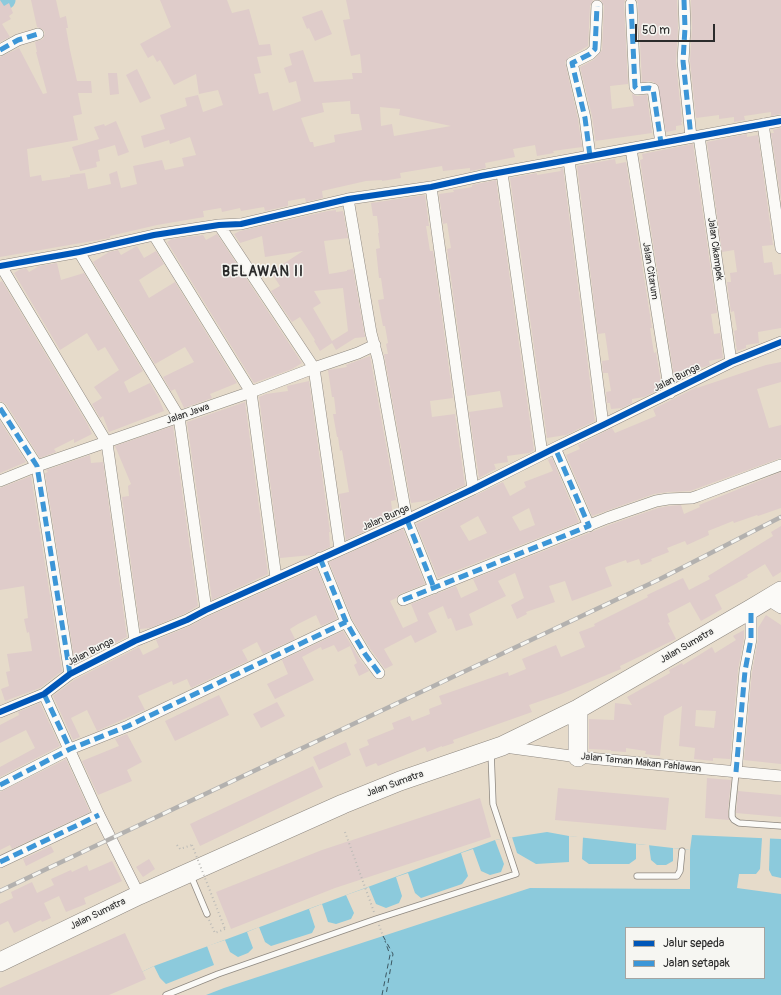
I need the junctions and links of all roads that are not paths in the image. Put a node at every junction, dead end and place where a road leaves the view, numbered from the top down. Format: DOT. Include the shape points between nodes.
graph roads {
  1 [pos="684,0"];
  2 [pos="631,4"];
  3 [pos="597,6"];
  4 [pos="38,34"];
  5 [pos="0,50"];
  6 [pos="781,121"];
  7 [pos="763,124"];
  8 [pos="695,136"];
  9 [pos="661,143"];
  10 [pos="631,149"];
  11 [pos="590,156"];
  12 [pos="569,160"];
  13 [pos="502,173"];
  14 [pos="431,187"];
  15 [pos="348,199"];
  16 [pos="219,225"];
  17 [pos="154,235"];
  18 [pos="781,248"];
  19 [pos="79,252"];
  20 [pos="1,266"];
  21 [pos="781,342"];
  22 [pos="375,345"];
  23 [pos="731,362"];
  24 [pos="314,368"];
  25 [pos="250,392"];
  26 [pos="670,393"];
  27 [pos="0,408"];
  28 [pos="179,417"];
  29 [pos="603,425"];
  30 [pos="108,443"];
  31 [pos="555,448"];
  32 [pos="542,454"];
  33 [pos="781,465"];
  34 [pos="36,466"];
  35 [pos="0,481"];
  36 [pos="473,489"];
  37 [pos="407,520"];
  38 [pos="589,526"];
  39 [pos="340,549"];
  40 [pos="320,558"];
  41 [pos="276,578"];
  42 [pos="434,588"];
  43 [pos="404,600"];
  44 [pos="777,600"];
  45 [pos="751,609"];
  46 [pos="206,610"];
  47 [pos="346,622"];
  48 [pos="135,641"];
  49 [pos="379,673"];
  50 [pos="70,674"];
  51 [pos="44,694"];
  52 [pos="578,709"];
  53 [pos="0,710"];
  54 [pos="497,748"];
  55 [pos="70,749"];
  56 [pos="578,757"];
  57 [pos="736,772"];
  58 [pos="781,776"];
  59 [pos="0,785"];
  60 [pos="99,815"];
  61 [pos="781,826"];
  62 [pos="682,851"];
  63 [pos="0,862"];
  64 [pos="189,872"];
  65 [pos="637,876"];
  66 [pos="139,895"];
  67 [pos="207,914"];
  68 [pos="0,962"];
  69 [pos="166,995"];
  1 -- 8 [label="street, Jalan Cikampek" via="683,61"];
  2 -- 9 [label="street" via="635,87 653,89"];
  3 -- 11 [label="street" via="595,49 572,62 585,118"];
  4 -- 5 [label="street" via="18,40"];
  6 -- 7 [label="street"];
  7 -- 8 [label="street"];
  7 -- 18 [label="street"];
  8 -- 9 [label="street"];
  8 -- 23 [label="street, Jalan Cikampek"];
  9 -- 10 [label="street"];
  10 -- 11 [label="street"];
  10 -- 26 [label="street, Jalan Citarum"];
  11 -- 12 [label="street"];
  12 -- 13 [label="street"];
  12 -- 29 [label="street"];
  13 -- 14 [label="street"];
  13 -- 32 [label="street"];
  14 -- 15 [label="street"];
  14 -- 36 [label="street"];
  15 -- 16 [label="street" via="241,224"];
  15 -- 22 [label="street"];
  16 -- 17 [label="street"];
  16 -- 24 [label="street"];
  17 -- 19 [label="street"];
  17 -- 25 [label="street"];
  19 -- 20 [label="street"];
  19 -- 28 [label="street"];
  20 -- 30 [label="street"];
  21 -- 23 [label="street, Jalan Bunga"];
  22 -- 24 [label="street, Jalan Jawa"];
  22 -- 37 [label="street"];
  23 -- 26 [label="street, Jalan Bunga"];
  24 -- 25 [label="street, Jalan Jawa"];
  24 -- 39 [label="street"];
  25 -- 28 [label="street, Jalan Jawa"];
  25 -- 41 [label="street"];
  26 -- 29 [label="street, Jalan Bunga"];
  27 -- 34 [label="street"];
  28 -- 30 [label="street, Jalan Jawa"];
  28 -- 46 [label="street"];
  29 -- 31 [label="street, Jalan Bunga"];
  30 -- 34 [label="street, Jalan Jawa"];
  30 -- 48 [label="street"];
  31 -- 32 [label="street, Jalan Bunga"];
  31 -- 38 [label="street"];
  32 -- 36 [label="street, Jalan Bunga"];
  33 -- 38 [label="street" via="692,498 656,501"];
  34 -- 35 [label="street, Jalan Jawa"];
  34 -- 50 [label="street"];
  36 -- 37 [label="street, Jalan Bunga"];
  37 -- 39 [label="street, Jalan Bunga"];
  37 -- 42 [label="street"];
  38 -- 42 [label="street"];
  39 -- 40 [label="street, Jalan Bunga"];
  40 -- 41 [label="street, Jalan Bunga"];
  40 -- 47 [label="street"];
  41 -- 46 [label="street, Jalan Bunga"];
  42 -- 43 [label="street"];
  44 -- 45 [label="highway, Jalan Sumatra"];
  45 -- 52 [label="highway, Jalan Sumatra"];
  45 -- 57 [label="street" via="751,639 745,671"];
  46 -- 48 [label="street, Jalan Bunga"];
  47 -- 49 [label="street"];
  47 -- 55 [label="street" via="128,726"];
  48 -- 50 [label="street, Jalan Bunga"];
  50 -- 51 [label="street, Jalan Bunga"];
  51 -- 53 [label="street, Jalan Bunga"];
  51 -- 55 [label="street"];
  52 -- 54 [label="highway, Jalan Sumatra"];
  52 -- 56 [label="highway"];
  54 -- 56 [label="street, Jalan Taman Makan Pahlawan"];
  54 -- 64 [label="highway, Jalan Sumatra" via="400,781"];
  54 -- 69 [label="lane" via="493,804 516,874 376,919 218,974"];
  55 -- 59 [label="street"];
  55 -- 60 [label="street"];
  56 -- 57 [label="street, Jalan Taman Makan Pahlawan"];
  57 -- 58 [label="street, Jalan Taman Makan Pahlawan"];
  57 -- 61 [label="lane" via="732,811 734,820 739,823"];
  60 -- 63 [label="street"];
  60 -- 66 [label="street"];
  62 -- 65 [label="lane" via="677,876"];
  64 -- 66 [label="highway, Jalan Sumatra"];
  64 -- 67 [label="lane"];
  66 -- 68 [label="highway, Jalan Sumatra"];
}
